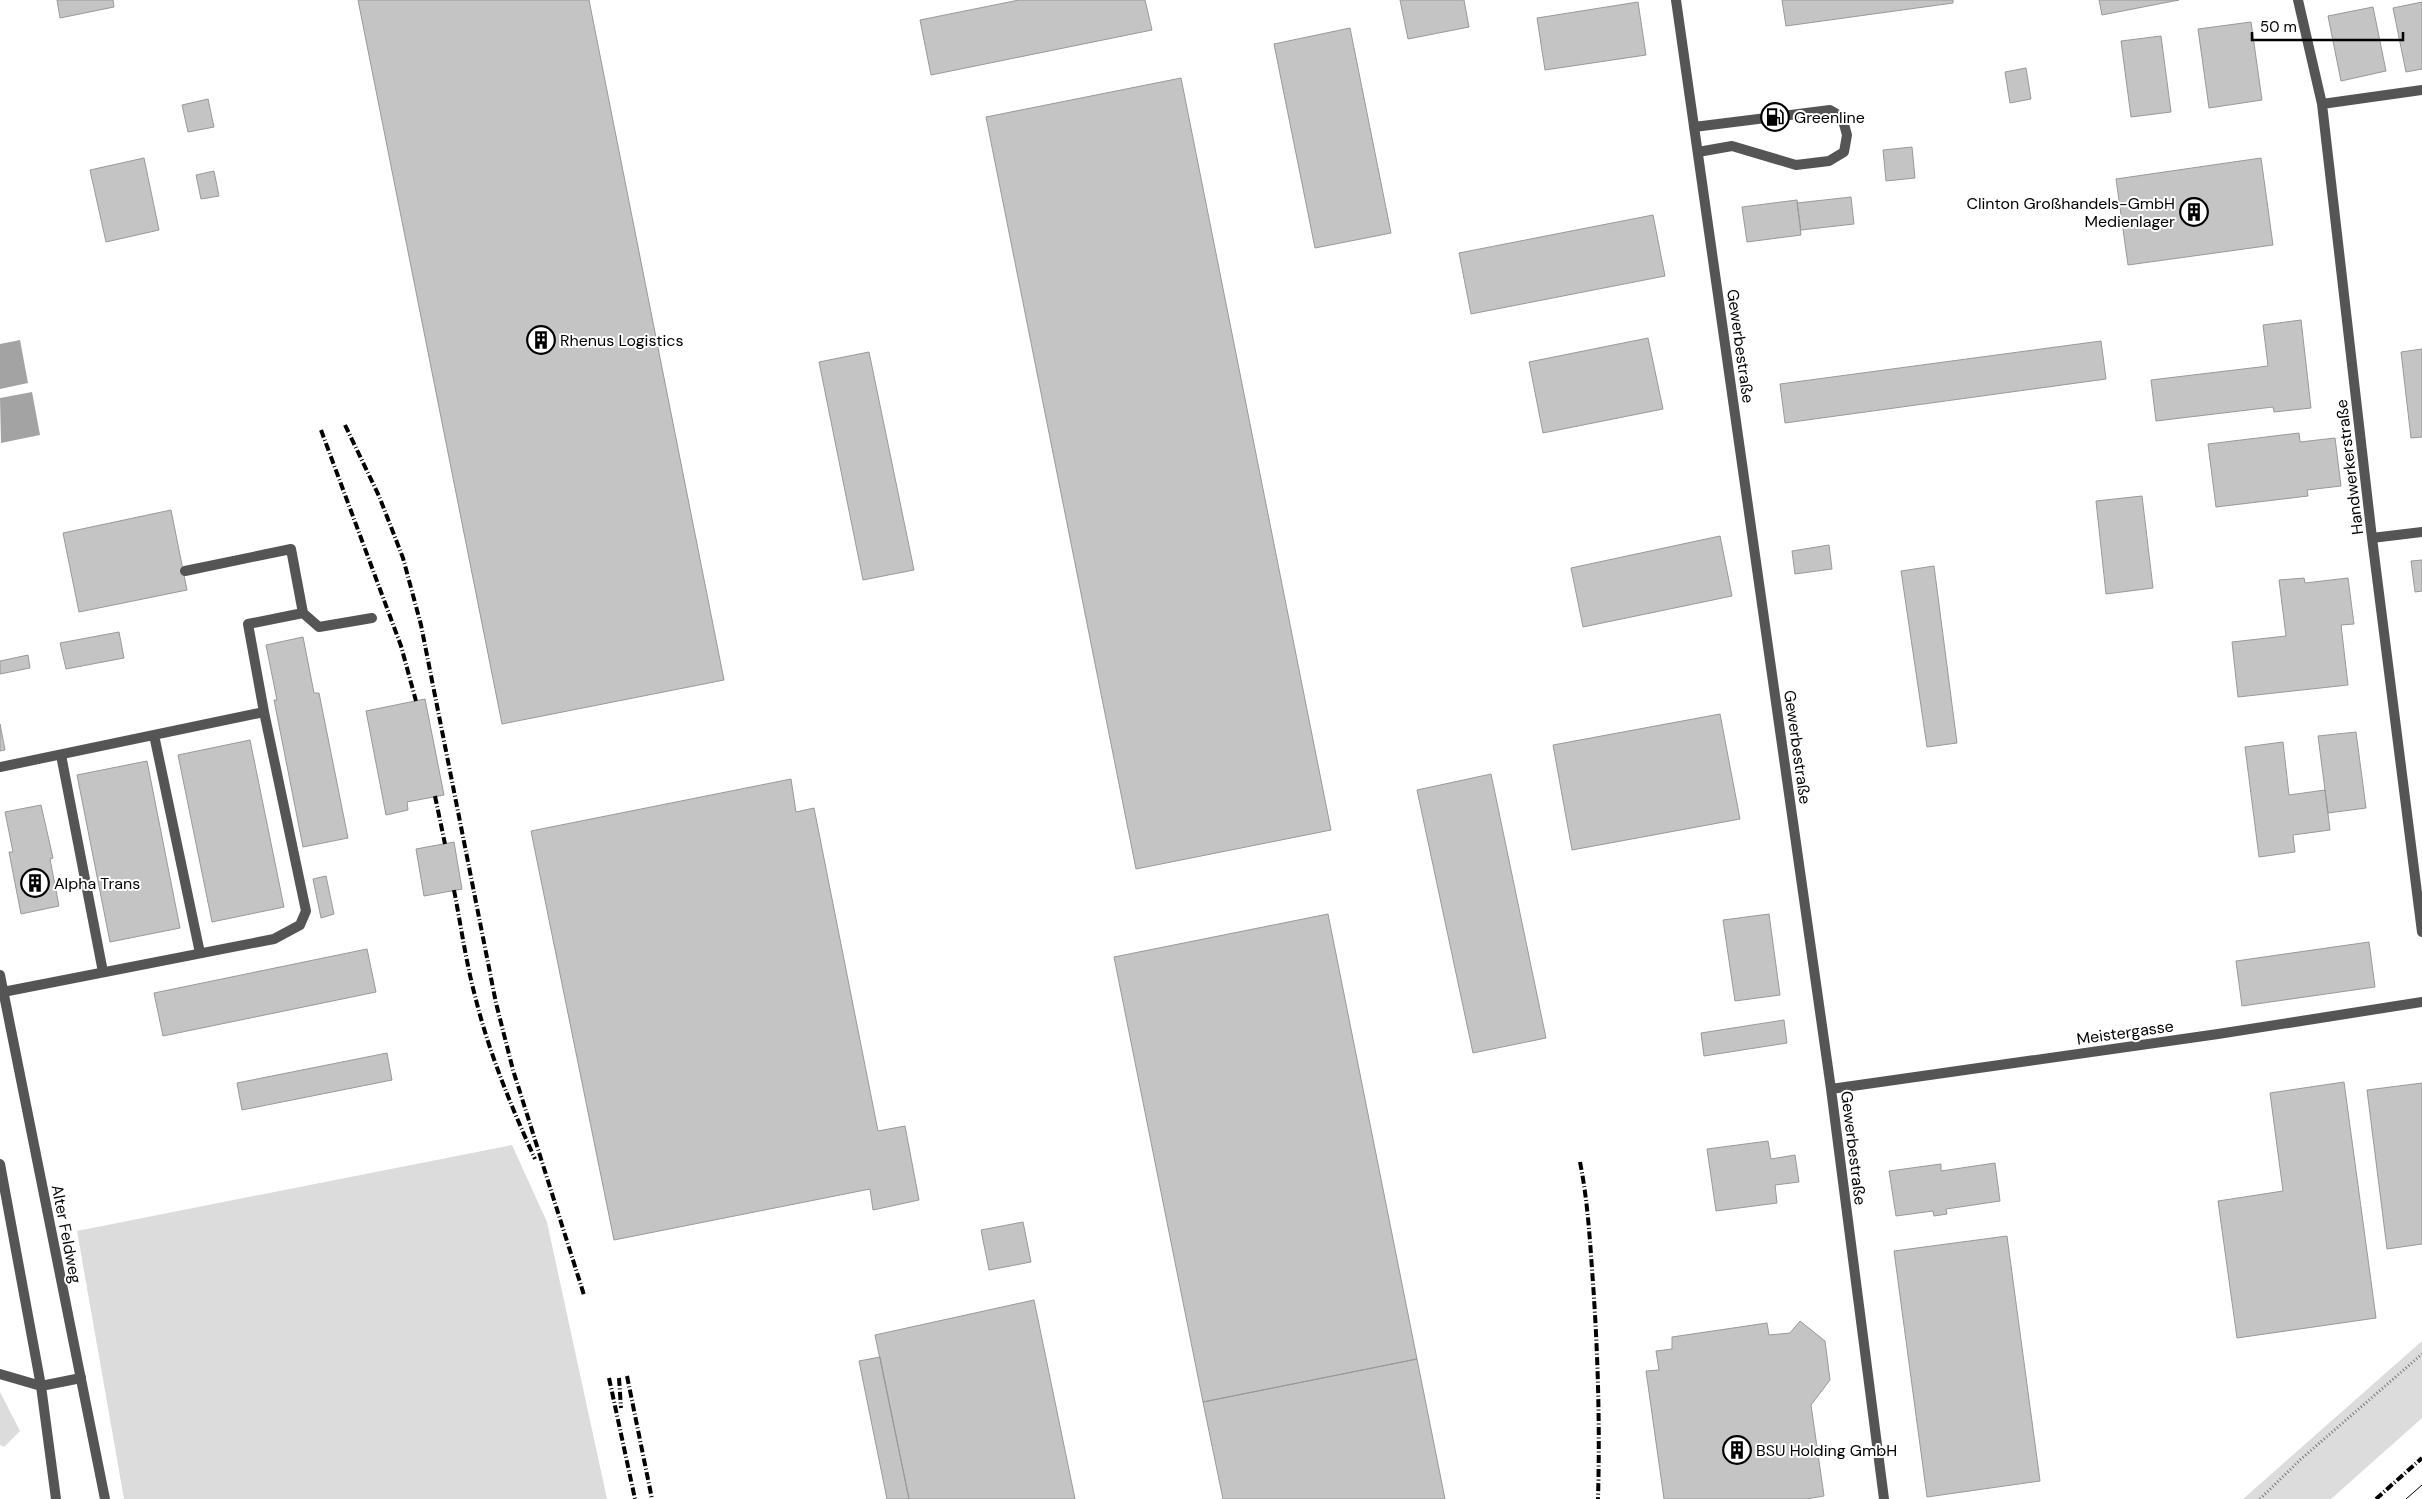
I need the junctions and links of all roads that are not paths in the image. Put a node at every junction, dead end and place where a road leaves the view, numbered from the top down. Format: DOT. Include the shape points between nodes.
graph roads {
  1 [pos="1676,0"];
  2 [pos="2298,0"];
  3 [pos="2422,90"];
  4 [pos="2322,104"];
  5 [pos="1694,127"];
  6 [pos="1698,152"];
  7 [pos="2422,532"];
  8 [pos="2372,538"];
  9 [pos="185,572"];
  10 [pos="304,612"];
  11 [pos="372,618"];
  12 [pos="264,712"];
  13 [pos="154,735"];
  14 [pos="61,754"];
  15 [pos="0,767"];
  16 [pos="2422,932"];
  17 [pos="200,953"];
  18 [pos="103,972"];
  19 [pos="0,975"];
  20 [pos="3,992"];
  21 [pos="2422,1002"];
  22 [pos="1831,1089"];
  23 [pos="0,1164"];
  24 [pos="0,1374"];
  25 [pos="81,1378"];
  26 [pos="42,1386"];
  27 [pos="56,1499"];
  28 [pos="105,1499"];
  29 [pos="1884,1499"];
  1 -- 5 [label="street, Gewerbestraße"];
  2 -- 4 [label="street, Handwerkerstraße"];
  3 -- 4 [label="street"];
  4 -- 8 [label="street, Handwerkerstraße"];
  5 -- 6 [label="street, Gewerbestraße"];
  5 -- 6 [label="street" via="1830,110 1842,117 1847,135 1844,152 1829,161 1796,165 1732,146"];
  6 -- 22 [label="street, Gewerbestraße"];
  7 -- 8 [label="street"];
  8 -- 16 [label="street, Handwerkerstraße"];
  9 -- 10 [label="street" via="291,549"];
  10 -- 11 [label="street" via="319,627"];
  10 -- 12 [label="street" via="248,624"];
  12 -- 13 [label="street"];
  12 -- 17 [label="street" via="306,911 300,925 274,939"];
  13 -- 14 [label="street"];
  13 -- 17 [label="street"];
  14 -- 15 [label="street"];
  14 -- 18 [label="street"];
  17 -- 18 [label="street"];
  18 -- 20 [label="street"];
  19 -- 20 [label="street, Alter Feldweg"];
  20 -- 25 [label="street, Alter Feldweg"];
  21 -- 22 [label="street, Meistergasse"];
  22 -- 29 [label="street, Gewerbestraße"];
  23 -- 26 [label="street"];
  24 -- 26 [label="street"];
  25 -- 26 [label="street"];
  25 -- 28 [label="street, Alter Feldweg"];
  26 -- 27 [label="street"];
}
